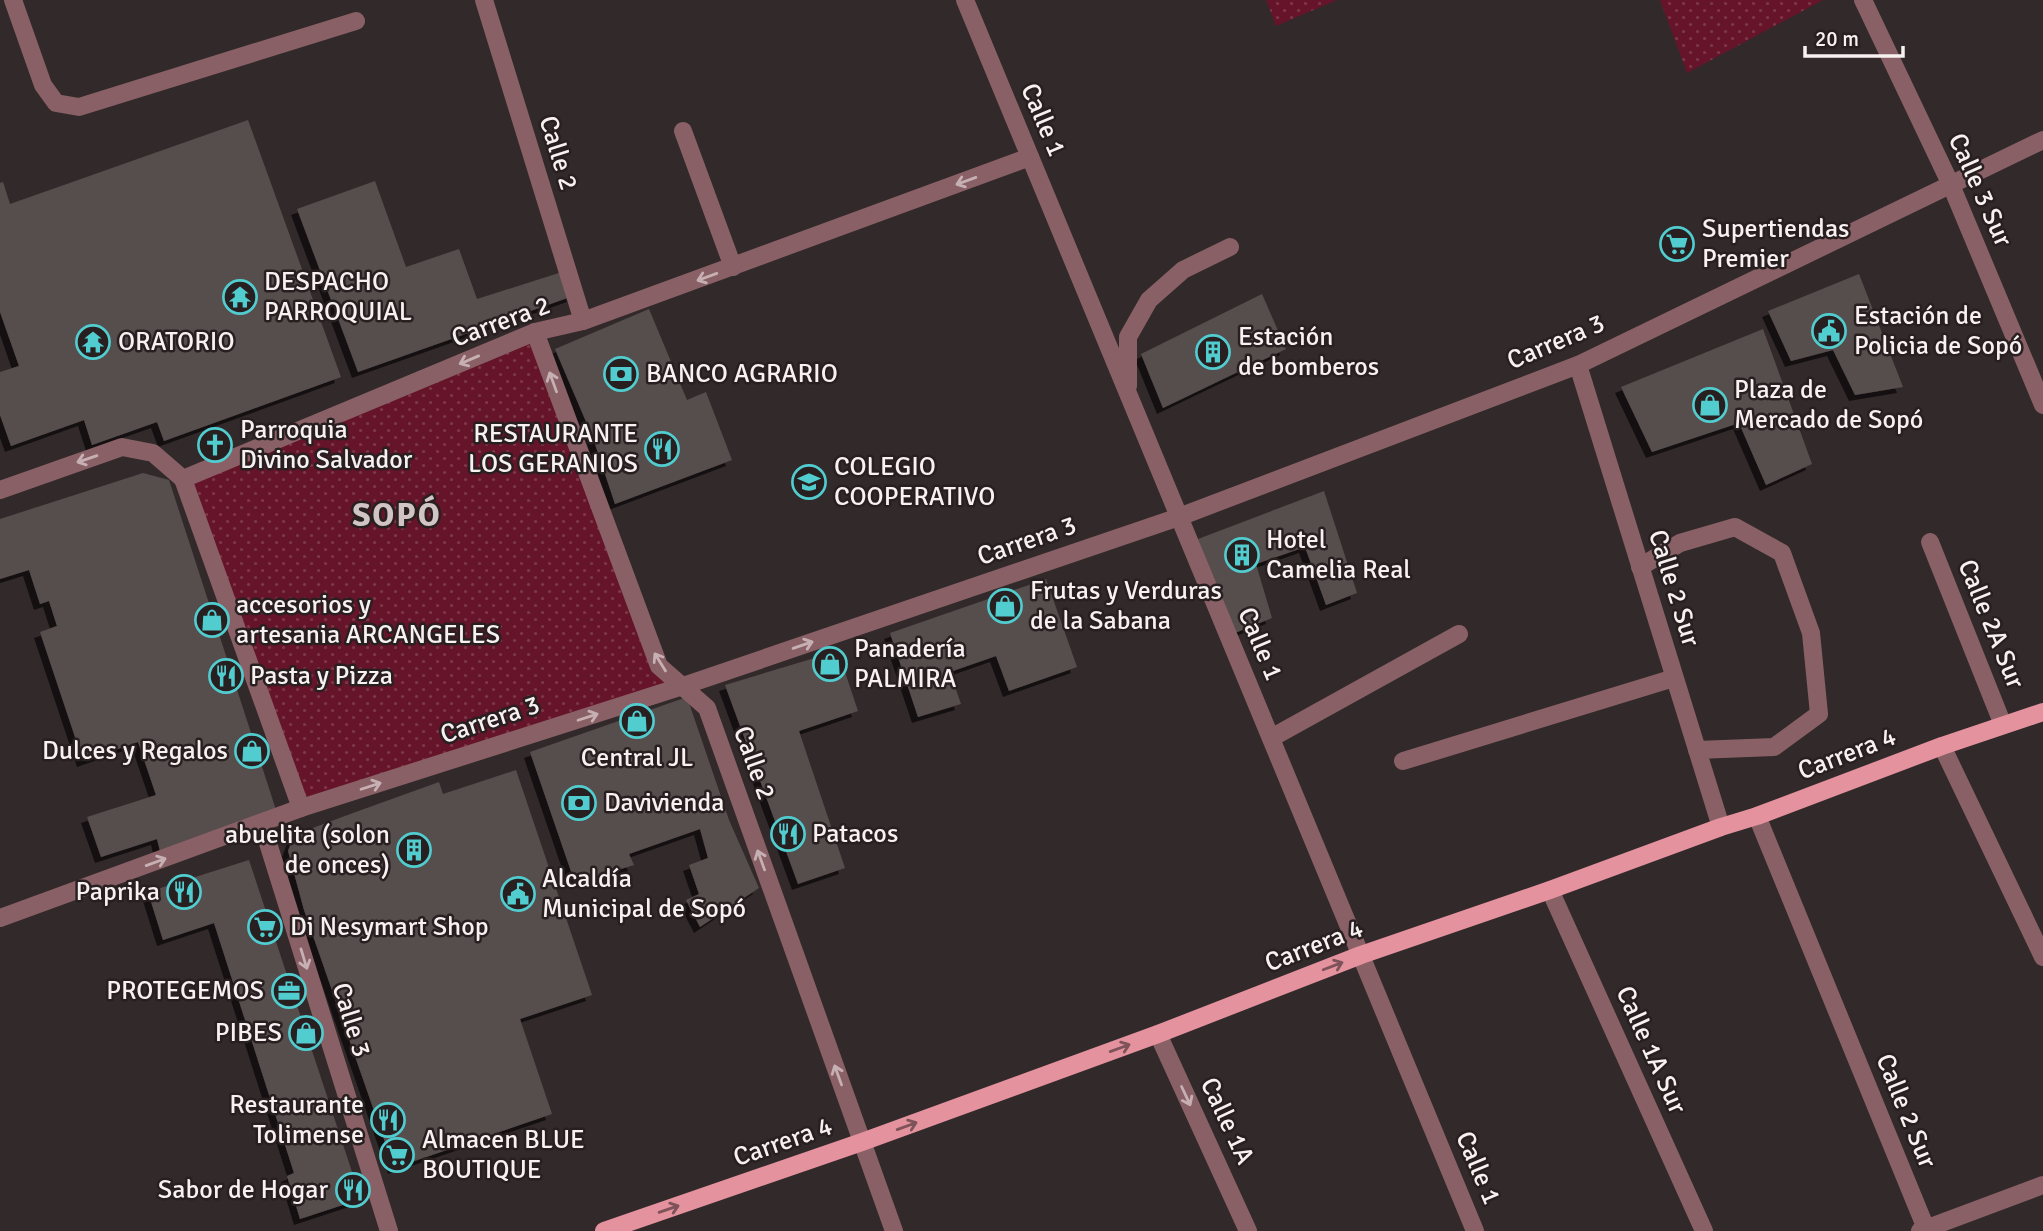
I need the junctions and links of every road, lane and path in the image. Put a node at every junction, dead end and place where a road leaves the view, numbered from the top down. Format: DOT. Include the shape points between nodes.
graph roads {
  1 [pos="13,0"];
  2 [pos="484,0"];
  3 [pos="965,0"];
  4 [pos="1863,0"];
  5 [pos="356,21"];
  6 [pos="683,131"];
  7 [pos="2043,141"];
  8 [pos="1030,158"];
  9 [pos="1951,185"];
  10 [pos="1230,247"];
  11 [pos="733,267"];
  12 [pos="583,321"];
  13 [pos="535,332"];
  14 [pos="1577,365"];
  15 [pos="1128,393"];
  16 [pos="2043,405"];
  17 [pos="183,479"];
  18 [pos="0,490"];
  19 [pos="1179,517"];
  20 [pos="1930,542"];
  21 [pos="1640,567"];
  22 [pos="1459,634"];
  23 [pos="1674,678"];
  24 [pos="683,686"];
  25 [pos="2043,712"];
  26 [pos="2003,725"];
  27 [pos="1271,738"];
  28 [pos="1942,746"];
  29 [pos="1697,750"];
  30 [pos="1403,761"];
  31 [pos="301,808"];
  32 [pos="1757,816"];
  33 [pos="262,824"];
  34 [pos="1721,827"];
  35 [pos="1549,890"];
  36 [pos="0,918"];
  37 [pos="1361,955"];
  38 [pos="2043,957"];
  39 [pos="1158,1034"];
  40 [pos="862,1142"];
  41 [pos="2043,1185"];
  42 [pos="1924,1230"];
  43 [pos="389,1231"];
  44 [pos="604,1231"];
  45 [pos="894,1231"];
  46 [pos="1248,1231"];
  47 [pos="1475,1231"];
  48 [pos="1704,1231"];
  1 -- 5 [label="street" via="43,85 56,103 79,107"];
  2 -- 12 [label="street, Calle 2"];
  3 -- 8 [label="street, Calle 1"];
  4 -- 9 [label="street, Calle 3 Sur"];
  6 -- 11 [label="street"];
  7 -- 9 [label="street, Carrera 3"];
  8 -- 11 [label="street, Carrera 2, one-way"];
  8 -- 15 [label="street, Calle 1"];
  9 -- 14 [label="street, Carrera 3"];
  9 -- 16 [label="street, Calle 3 Sur"];
  10 -- 15 [label="street" via="1183,270 1150,300 1128,337"];
  11 -- 12 [label="street, Carrera 2, one-way"];
  12 -- 13 [label="street, Carrera 2"];
  13 -- 17 [label="street, Carrera 2, one-way"];
  24 -- 13 [label="street, Calle 2, one-way" via="659,666"];
  14 -- 19 [label="street, Carrera 3"];
  14 -- 21 [label="street, Calle 2 Sur"];
  15 -- 19 [label="street, Calle 1"];
  17 -- 18 [label="street, one-way" via="153,453 122,447"];
  17 -- 31 [label="street"];
  24 -- 19 [label="street, Carrera 3, one-way"];
  19 -- 27 [label="street, Calle 1"];
  20 -- 26 [label="street, Calle 2A Sur"];
  21 -- 23 [label="street, Calle 2 Sur"];
  21 -- 29 [label="street" via="1680,543 1735,527 1782,553 1811,633 1819,713 1773,747"];
  22 -- 27 [label="street"];
  23 -- 29 [label="street, Calle 2 Sur"];
  23 -- 30 [label="street"];
  31 -- 24 [label="street, Carrera 3, one-way"];
  40 -- 24 [label="street, Calle 2, one-way" via="707,708"];
  25 -- 26 [label="main road, Carrera 4"];
  26 -- 28 [label="main road, Carrera 4"];
  27 -- 37 [label="street, Calle 1"];
  28 -- 32 [label="main road, Carrera 4"];
  28 -- 38 [label="street"];
  29 -- 34 [label="street, Calle 2 Sur"];
  31 -- 33 [label="street, Carrera 3"];
  32 -- 34 [label="main road, Carrera 4"];
  32 -- 42 [label="street, Calle 2 Sur"];
  36 -- 33 [label="street, Carrera 3, one-way"];
  33 -- 43 [label="street, Calle 3, one-way"];
  34 -- 35 [label="main road, Carrera 4"];
  35 -- 37 [label="main road, Carrera 4"];
  35 -- 48 [label="street, Calle 1A Sur"];
  39 -- 37 [label="main road, Carrera 4, one-way"];
  37 -- 47 [label="street, Calle 1"];
  40 -- 39 [label="main road, Carrera 4, one-way"];
  39 -- 46 [label="street, Calle 1A, one-way"];
  44 -- 40 [label="main road, Carrera 4, one-way"];
  40 -- 45 [label="street, Calle 2"];
  41 -- 42 [label="street"];
}
